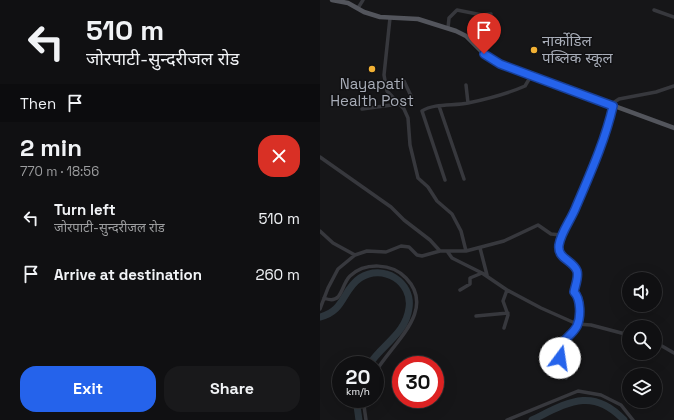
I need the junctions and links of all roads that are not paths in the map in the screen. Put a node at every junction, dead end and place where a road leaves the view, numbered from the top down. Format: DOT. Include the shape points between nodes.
graph roads {
  1 [pos="332,0"];
  2 [pos="363,0"];
  3 [pos="358,8"];
  4 [pos="654,10"];
  5 [pos="491,14"];
  6 [pos="674,17"];
  7 [pos="390,18"];
  8 [pos="448,28"];
  9 [pos="530,76"];
  10 [pos="466,85"];
  11 [pos="385,86"];
  12 [pos="674,86"];
  13 [pos="411,96"];
  14 [pos="468,103"];
  15 [pos="399,104"];
  16 [pos="439,106"];
  17 [pos="612,106"];
  18 [pos="362,109"];
  19 [pos="674,128"];
  20 [pos="320,157"];
  21 [pos="464,179"];
  22 [pos="444,180"];
  23 [pos="320,231"];
  24 [pos="561,235"];
  25 [pos="480,248"];
  26 [pos="440,251"];
  27 [pos="447,251"];
  28 [pos="466,251"];
  29 [pos="355,255"];
  30 [pos="482,273"];
  31 [pos="487,275"];
  32 [pos="460,290"];
  33 [pos="507,290"];
  34 [pos="324,298"];
  35 [pos="320,309"];
  36 [pos="508,313"];
  37 [pos="476,316"];
  38 [pos="578,324"];
  39 [pos="504,328"];
  40 [pos="622,333"];
  41 [pos="662,346"];
  42 [pos="674,353"];
  43 [pos="384,361"];
  44 [pos="566,378"];
  45 [pos="364,408"];
  46 [pos="366,420"];
  47 [pos="507,420"];
  48 [pos="632,420"];
  1 -- 3 [label="main road"];
  2 -- 3 [label="street"];
  3 -- 7 [label="main road" via="372,15"];
  4 -- 6 [label="street"];
  5 -- 8 [label="street" via="456,10 449,18"];
  7 -- 8 [label="main road" via="418,20"];
  7 -- 11 [label="street"];
  8 -- 9 [label="main road" via="466,36 484,54 500,64"];
  9 -- 14 [label="street" via="525,86"];
  9 -- 17 [label="main road"];
  10 -- 14 [label="street"];
  11 -- 13 [label="street" via="404,81"];
  11 -- 15 [label="street"];
  12 -- 17 [label="street" via="619,99"];
  14 -- 16 [label="street"];
  15 -- 18 [label="street"];
  15 -- 28 [label="street" via="408,118 410,145 418,178 452,214 462,231"];
  16 -- 21 [label="street"];
  16 -- 22 [label="street" via="427,108 422,112"];
  17 -- 19 [label="main road"];
  17 -- 24 [label="street" via="593,170"];
  20 -- 26 [label="street" via="391,207"];
  23 -- 29 [label="street" via="333,243"];
  24 -- 25 [label="street" via="551,234 538,225"];
  24 -- 38 [label="street" via="558,251 575,267 577,273 574,292 578,298"];
  25 -- 28 [label="street"];
  25 -- 31 [label="street"];
  26 -- 27 [label="street"];
  26 -- 29 [label="street" via="422,256 409,247 400,246 386,252 367,251"];
  27 -- 28 [label="street"];
  27 -- 30 [label="street" via="452,258"];
  29 -- 34 [label="street" via="338,269"];
  30 -- 31 [label="street"];
  30 -- 32 [label="street" via="470,278 470,284"];
  31 -- 33 [label="street"];
  33 -- 36 [label="street" via="503,301"];
  33 -- 38 [label="street"];
  34 -- 35 [label="street"];
  34 -- 43 [label="street" via="337,298 350,277 360,269 371,266 399,272 410,282 416,296 415,315"];
  36 -- 37 [label="street"];
  36 -- 39 [label="street"];
  38 -- 40 [label="street"];
  38 -- 44 [label="street" via="560,347 561,364"];
  41 -- 42 [label="street"];
  45 -- 46 [label="street"];
  47 -- 48 [label="street" via="578,391 601,395 620,405"];
}
